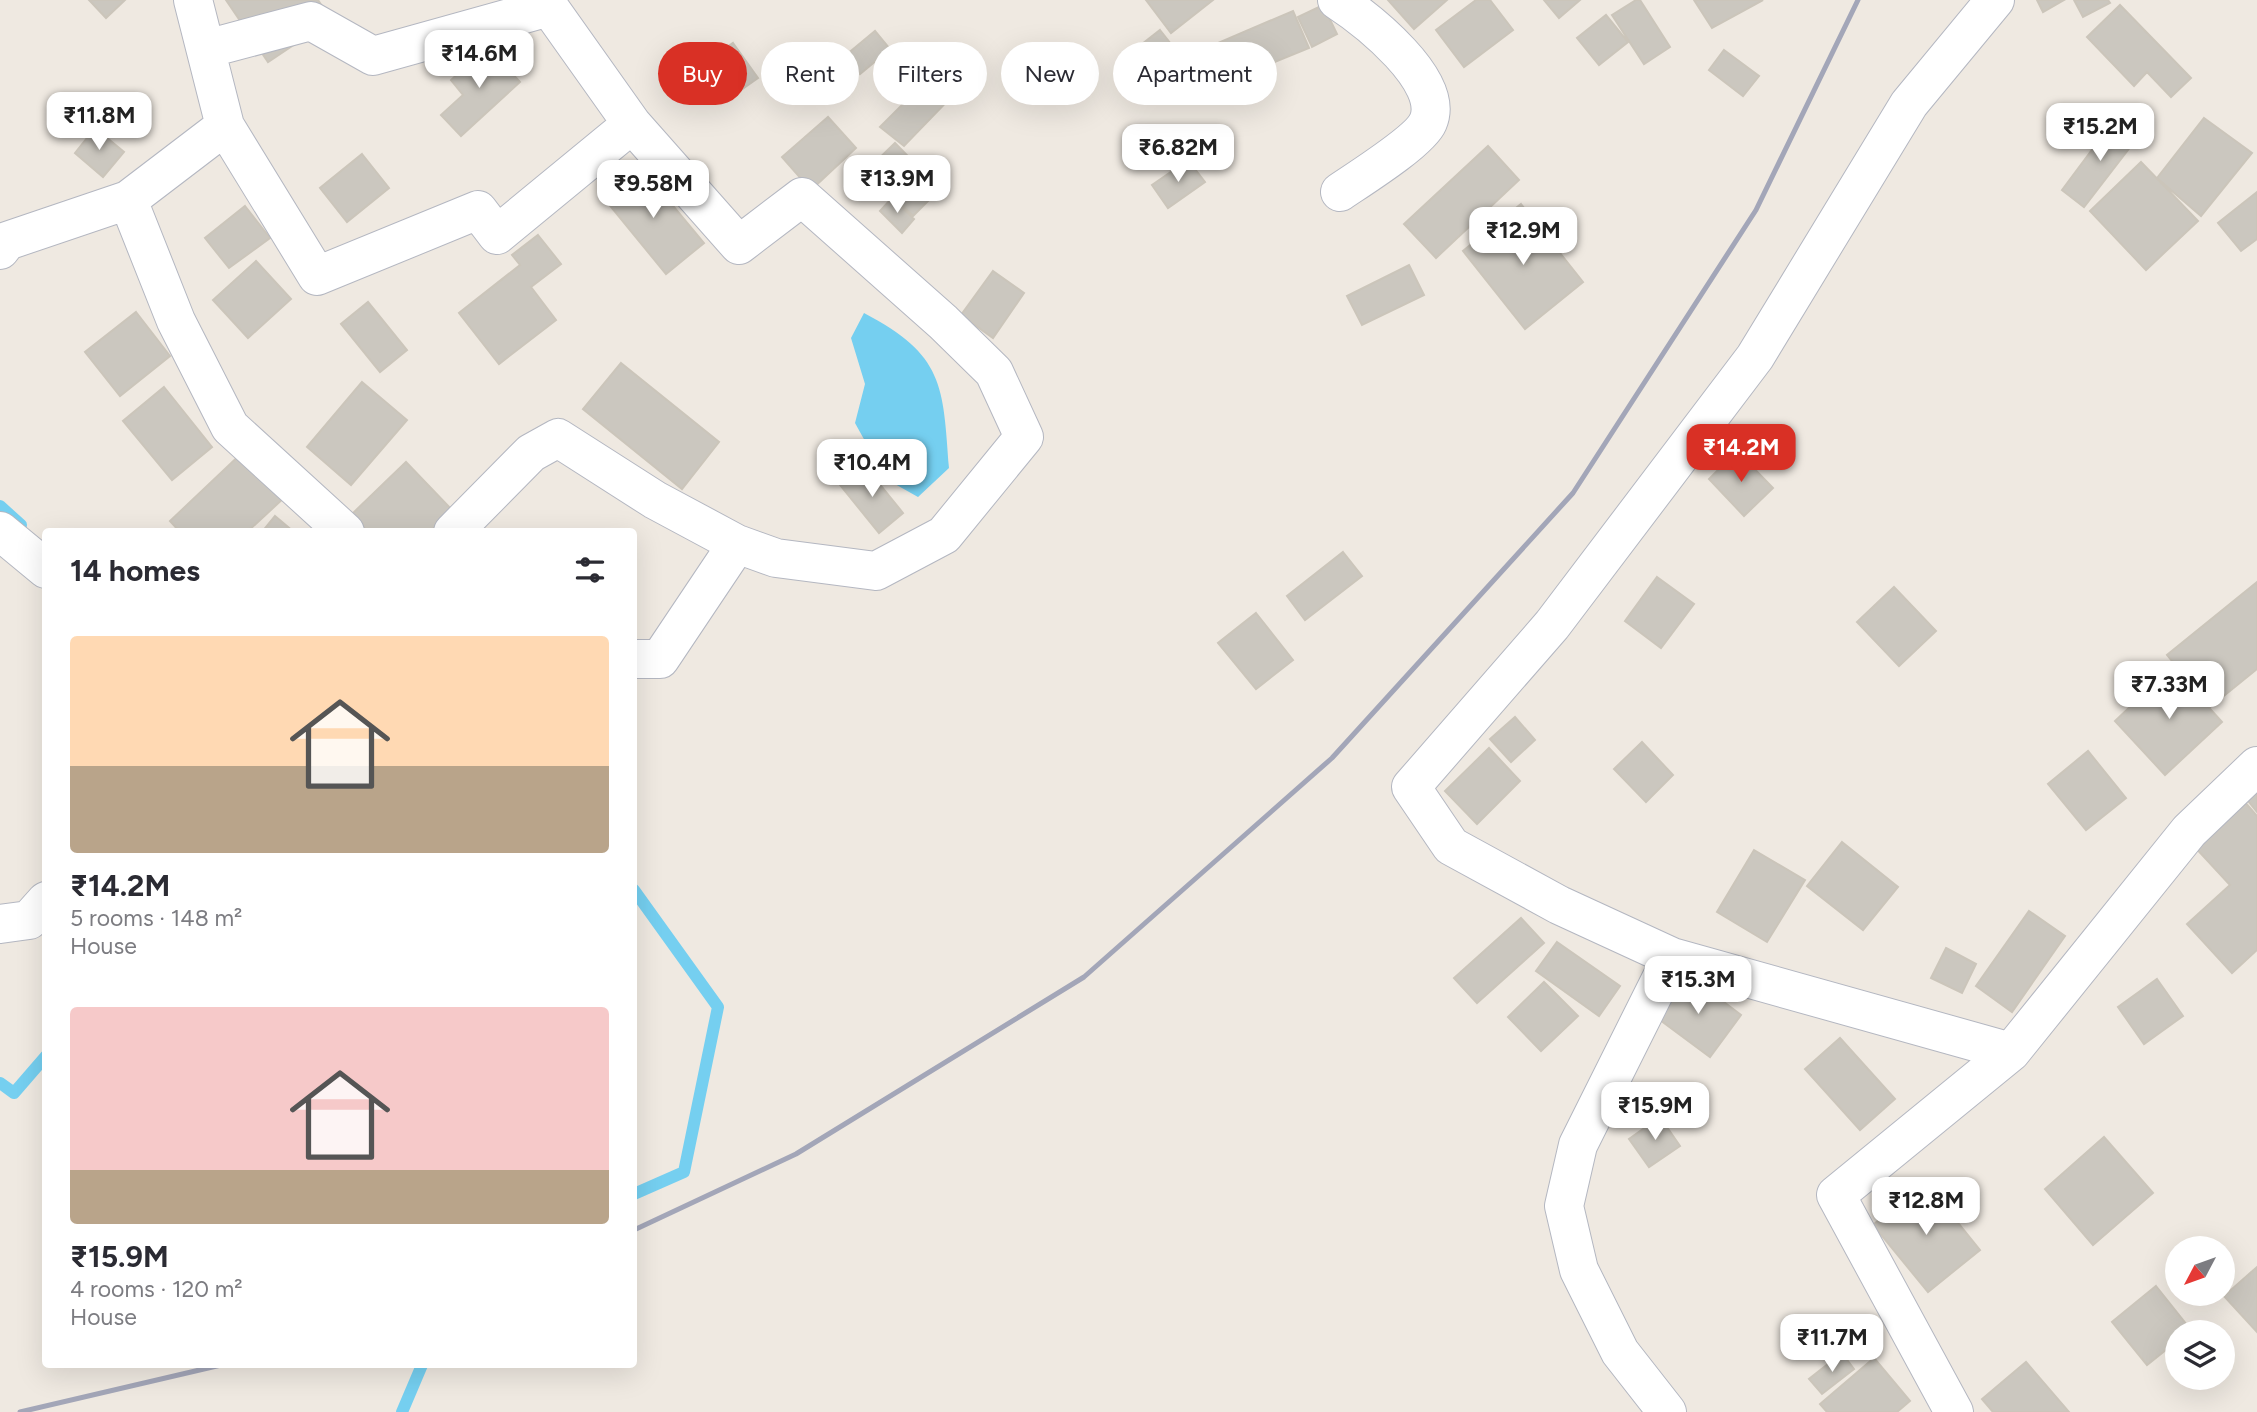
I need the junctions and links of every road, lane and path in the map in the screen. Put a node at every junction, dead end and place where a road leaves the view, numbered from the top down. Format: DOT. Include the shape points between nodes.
graph roads {
  1 [pos="193,0"];
  2 [pos="1337,0"];
  3 [pos="1995,0"];
  4 [pos="206,49"];
  5 [pos="632,124"];
  6 [pos="225,126"];
  7 [pos="1340,192"];
  8 [pos="128,200"];
  9 [pos="0,250"];
  10 [pos="341,528"];
  11 [pos="457,528"];
  12 [pos="0,531"];
  13 [pos="737,544"];
  14 [pos="42,566"];
  15 [pos="637,659"];
  16 [pos="2257,766"];
  17 [pos="42,905"];
  18 [pos="0,924"];
  19 [pos="1672,957"];
  20 [pos="2011,1052"];
  21 [pos="1667,1412"];
  22 [pos="1954,1412"];
  1 -- 4 [label="street"];
  2 -- 7 [label="street" via="1409,60 1430,106 1429,122 1416,137"];
  3 -- 19 [label="street" via="1909,104 1755,357 1552,625 1411,787 1451,846 1559,905"];
  4 -- 5 [label="street" via="311,21 373,56 549,7"];
  4 -- 6 [label="street"];
  5 -- 6 [label="street" via="497,235 478,210 317,276"];
  5 -- 13 [label="street" via="739,245 802,197 993,372 1024,437 944,535 876,571 776,558"];
  6 -- 8 [label="street"];
  8 -- 9 [label="street" via="7,241"];
  8 -- 10 [label="street" via="176,321 230,426"];
  11 -- 13 [label="street" via="531,453 558,439"];
  12 -- 14 [label="street"];
  13 -- 15 [label="street" via="660,659"];
  16 -- 20 [label="street" via="2189,831"];
  17 -- 18 [label="street" via="29,920"];
  19 -- 20 [label="street"];
  19 -- 21 [label="street" via="1578,1145 1563,1206 1579,1270 1620,1352"];
  20 -- 22 [label="street" via="1836,1195"];
}
